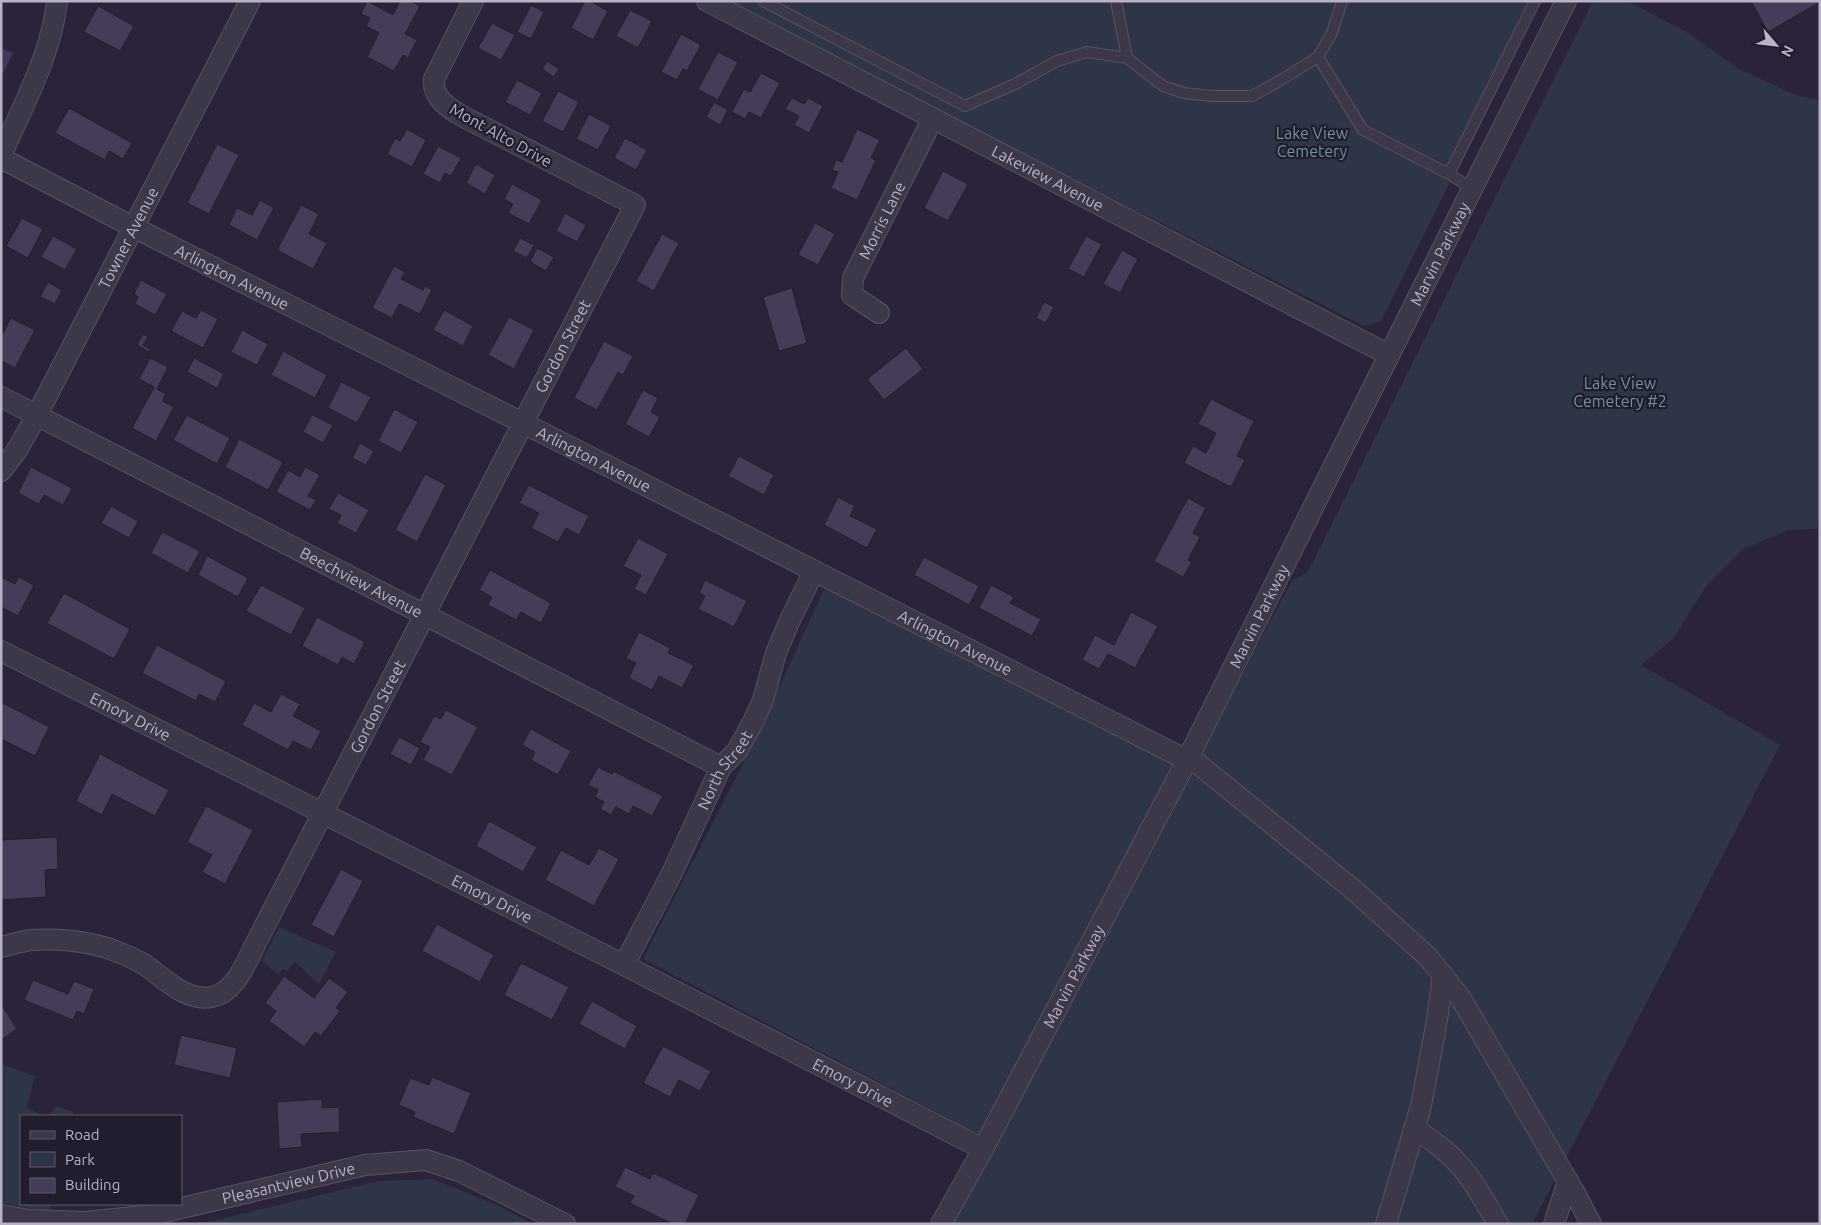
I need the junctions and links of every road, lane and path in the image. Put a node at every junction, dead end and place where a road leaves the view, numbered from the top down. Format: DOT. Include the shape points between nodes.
graph roads {
  1 [pos="57,1"];
  2 [pos="250,1"];
  3 [pos="472,1"];
  4 [pos="707,1"];
  5 [pos="763,1"];
  6 [pos="1116,1"];
  7 [pos="1342,1"];
  8 [pos="1535,1"];
  9 [pos="1566,1"];
  10 [pos="1318,57"];
  11 [pos="1127,58"];
  12 [pos="932,118"];
  13 [pos="1,157"];
  14 [pos="1449,174"];
  15 [pos="1471,188"];
  16 [pos="635,205"];
  17 [pos="133,227"];
  18 [pos="880,313"];
  19 [pos="1388,355"];
  20 [pos="1,397"];
  21 [pos="37,415"];
  22 [pos="523,423"];
  23 [pos="1,471"];
  24 [pos="814,571"];
  25 [pos="424,614"];
  26 [pos="1,650"];
  27 [pos="1187,760"];
  28 [pos="721,767"];
  29 [pos="322,812"];
  30 [pos="1,947"];
  31 [pos="624,965"];
  32 [pos="1442,975"];
  33 [pos="1414,1130"];
  34 [pos="983,1149"];
  35 [pos="1568,1181"];
  36 [pos="1,1215"];
  37 [pos="565,1224"];
  38 [pos="941,1224"];
  39 [pos="1386,1224"];
  40 [pos="1498,1224"];
  41 [pos="1554,1224"];
  42 [pos="1591,1224"];
  1 -- 13 [label="street" via="38,70"];
  2 -- 17 [label="street, Towner Avenue"];
  3 -- 16 [label="street, Mont Alto Drive" via="434,79 434,90 441,100 462,116"];
  4 -- 12 [label="street, Lakeview Avenue"];
  5 -- 11 [label="lane" via="965,106 1064,58 1087,52"];
  6 -- 11 [label="lane"];
  7 -- 10 [label="lane" via="1332,33"];
  8 -- 14 [label="lane"];
  9 -- 15 [label="street, Marvin Parkway"];
  10 -- 11 [label="lane" via="1252,96 1184,93 1163,86"];
  10 -- 14 [label="lane" via="1363,130"];
  12 -- 18 [label="street, Morris Lane" via="853,278 854,297"];
  12 -- 19 [label="street, Lakeview Avenue"];
  13 -- 17 [label="street, Arlington Avenue"];
  14 -- 15 [label="lane"];
  15 -- 19 [label="street, Marvin Parkway"];
  16 -- 22 [label="street, Gordon Street"];
  17 -- 21 [label="street, Towner Avenue"];
  17 -- 22 [label="street, Arlington Avenue"];
  19 -- 27 [label="street, Marvin Parkway"];
  20 -- 21 [label="street, Beechview Avenue"];
  21 -- 23 [label="street, Towner Avenue"];
  21 -- 25 [label="street, Beechview Avenue"];
  22 -- 24 [label="street, Arlington Avenue"];
  22 -- 25 [label="street, Gordon Street"];
  24 -- 27 [label="street, Arlington Avenue"];
  24 -- 28 [label="street, North Street" via="776,653 763,700 753,722 737,751"];
  25 -- 28 [label="street, Beechview Avenue"];
  25 -- 29 [label="street, Gordon Street"];
  26 -- 29 [label="street, Emory Drive"];
  27 -- 32 [label="street, Arlington Avenue" via="1198,764 1355,891 1428,957"];
  27 -- 34 [label="street, Marvin Parkway"];
  28 -- 31 [label="street, North Street"];
  29 -- 30 [label="street, Gordon Street" via="237,978 221,994 207,997 185,992 143,964 93,944 31,940"];
  29 -- 31 [label="street, Emory Drive"];
  31 -- 34 [label="street, Emory Drive"];
  32 -- 33 [label="street" via="1437,1020"];
  32 -- 35 [label="street, Arlington Avenue" via="1460,997"];
  33 -- 39 [label="street"];
  33 -- 40 [label="street" via="1443,1148 1458,1163 1475,1184"];
  34 -- 38 [label="street, Marvin Parkway"];
  35 -- 41 [label="street"];
  35 -- 42 [label="street, Arlington Avenue"];
  36 -- 37 [label="street, Pleasantview Drive" via="29,1220 85,1222 152,1215 365,1165 426,1160 459,1171"];
}
